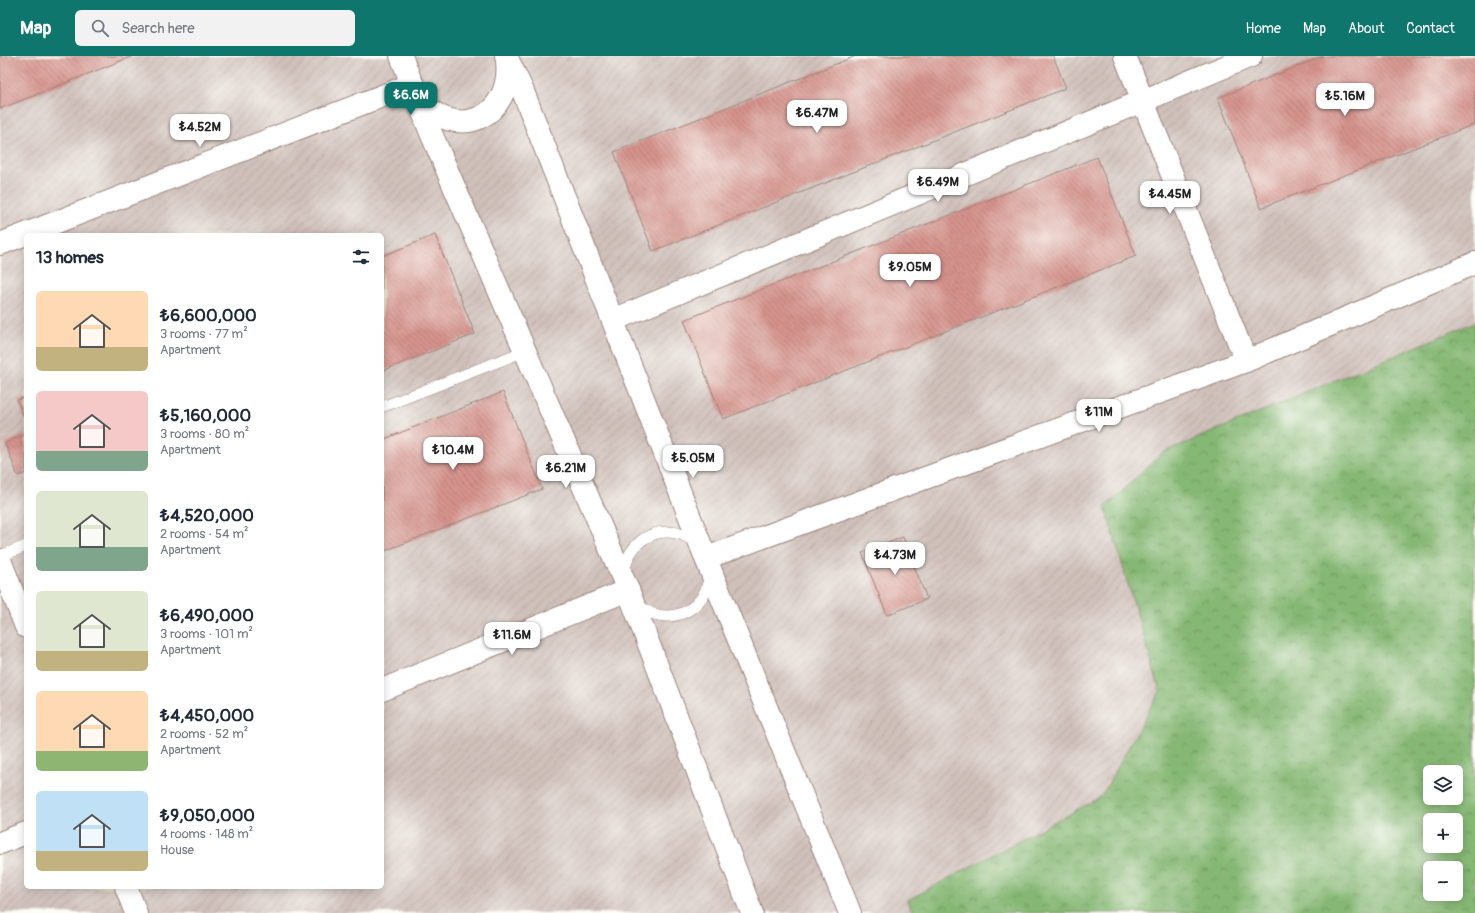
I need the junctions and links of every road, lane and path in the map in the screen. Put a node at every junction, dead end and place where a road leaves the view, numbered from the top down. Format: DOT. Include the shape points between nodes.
graph roads {
  1 [pos="401,56"];
  2 [pos="415,56"];
  3 [pos="1125,56"];
  4 [pos="1251,56"];
  5 [pos="509,57"];
  6 [pos="412,84"];
  7 [pos="1143,100"];
  8 [pos="28,233"];
  9 [pos="24,235"];
  10 [pos="0,244"];
  11 [pos="1475,264"];
  12 [pos="612,320"];
  13 [pos="525,351"];
  14 [pos="1246,362"];
  15 [pos="384,405"];
  16 [pos="24,547"];
  17 [pos="0,556"];
  18 [pos="706,558"];
  19 [pos="0,560"];
  20 [pos="628,590"];
  21 [pos="24,622"];
  22 [pos="384,689"];
  23 [pos="24,834"];
  24 [pos="0,843"];
  25 [pos="127,889"];
  26 [pos="136,913"];
  27 [pos="752,913"];
  28 [pos="850,913"];
  1 -- 6 [label="street"];
  2 -- 6 [label="street" via="411,69"];
  3 -- 7 [label="street"];
  4 -- 7 [label="street"];
  5 -- 6 [label="street" via="505,91 498,104 486,114 472,120 456,122 428,110 418,98"];
  5 -- 12 [label="street"];
  6 -- 8 [label="street"];
  6 -- 13 [label="street"];
  7 -- 12 [label="street"];
  7 -- 14 [label="street"];
  9 -- 10 [label="street"];
  11 -- 14 [label="street"];
  12 -- 18 [label="street"];
  13 -- 15 [label="lane"];
  13 -- 20 [label="street"];
  14 -- 18 [label="street"];
  16 -- 17 [label="lane"];
  18 -- 20 [label="lane" via="694,543 677,533 651,535 640,542 629,558 625,577"];
  18 -- 20 [label="lane" via="709,570 708,584 703,596 683,613 657,615 645,610"];
  18 -- 28 [label="street"];
  19 -- 21 [label="street"];
  20 -- 22 [label="street"];
  20 -- 27 [label="street"];
  23 -- 24 [label="street"];
  25 -- 26 [label="street"];
}
